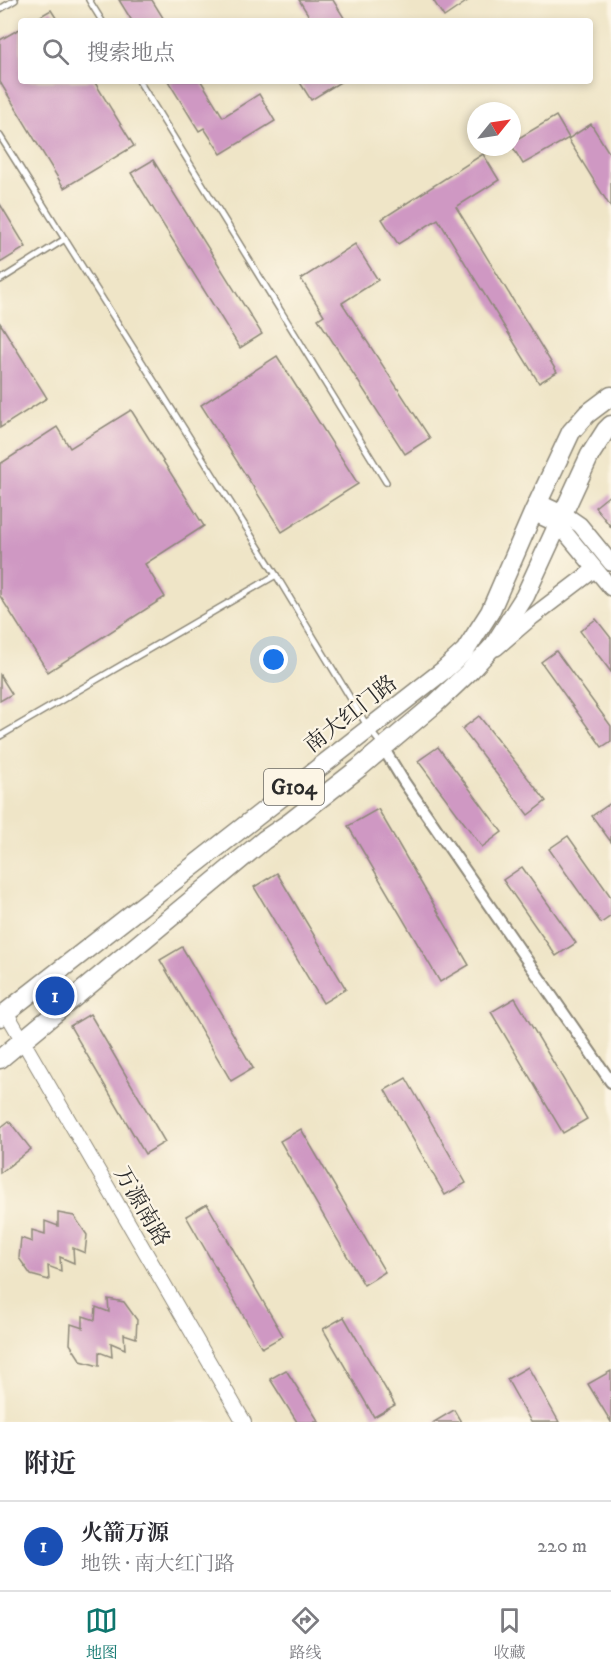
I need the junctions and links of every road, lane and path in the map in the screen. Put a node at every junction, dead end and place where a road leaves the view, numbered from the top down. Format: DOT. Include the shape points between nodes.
graph roads {
  1 [pos="15,0"];
  2 [pos="89,0"];
  3 [pos="0,9"];
  4 [pos="100,18"];
  5 [pos="141,84"];
  6 [pos="0,136"];
  7 [pos="65,239"];
  8 [pos="0,280"];
  9 [pos="611,396"];
  10 [pos="611,425"];
  11 [pos="386,482"];
  12 [pos="535,507"];
  13 [pos="562,519"];
  14 [pos="611,563"];
  15 [pos="595,569"];
  16 [pos="276,575"];
  17 [pos="611,588"];
  18 [pos="471,670"];
  19 [pos="369,729"];
  20 [pos="0,736"];
  21 [pos="382,746"];
  22 [pos="2,1011"];
  23 [pos="22,1040"];
  24 [pos="0,1059"];
  25 [pos="611,1082"];
  26 [pos="244,1422"];
  1 -- 3 [label="lane"];
  2 -- 4 [label="lane"];
  5 -- 11 [label="lane"];
  6 -- 7 [label="lane"];
  7 -- 8 [label="lane"];
  7 -- 16 [label="lane"];
  9 -- 12 [label="highway, 南大红门路 / G104" via="571,432"];
  10 -- 13 [label="highway, 南大红门路 / G104" via="590,455"];
  12 -- 13 [label="main road"];
  12 -- 19 [label="highway, 南大红门路 / G104" via="490,612 465,651"];
  13 -- 14 [label="main road" via="580,525"];
  13 -- 15 [label="main road"];
  13 -- 18 [label="highway, 南大红门路 / G104" via="505,631"];
  15 -- 17 [label="main road"];
  15 -- 18 [label="main road"];
  16 -- 19 [label="lane"];
  16 -- 20 [label="lane"];
  18 -- 21 [label="highway, 南大红门路 / G104"];
  19 -- 21 [label="lane"];
  19 -- 22 [label="highway, 南大红门路 / G104"];
  21 -- 23 [label="highway, 南大红门路 / G104"];
  21 -- 25 [label="street"];
  22 -- 23 [label="street, 万源南路"];
  23 -- 24 [label="highway, G104"];
  23 -- 26 [label="street, 万源南路"];
}
